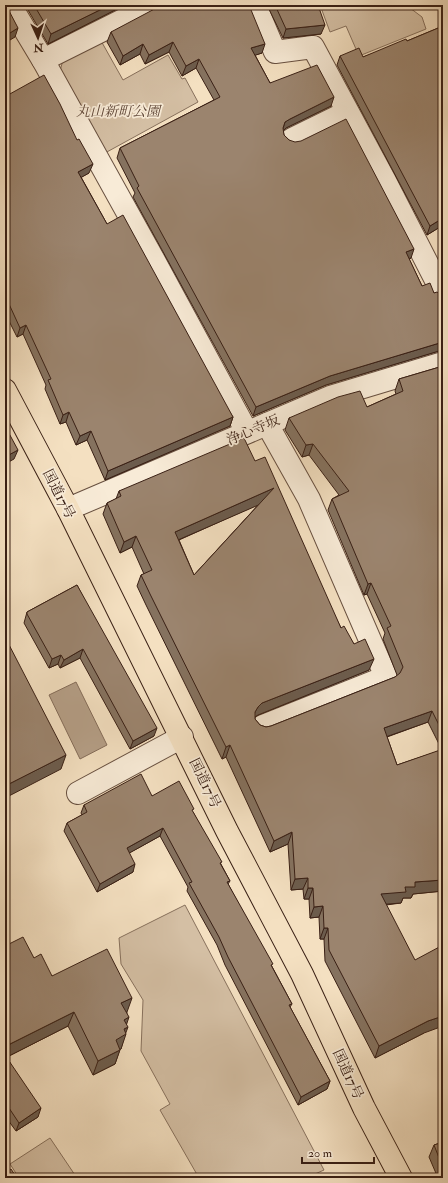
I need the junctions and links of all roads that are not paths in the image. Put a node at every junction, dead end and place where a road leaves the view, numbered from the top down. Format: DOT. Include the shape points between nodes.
graph roads {
  1 [pos="10,5"];
  2 [pos="153,5"];
  3 [pos="255,5"];
  4 [pos="43,60"];
  5 [pos="347,112"];
  6 [pos="292,138"];
  7 [pos="443,294"];
  8 [pos="443,363"];
  9 [pos="5,390"];
  10 [pos="267,424"];
  11 [pos="247,432"];
  12 [pos="68,510"];
  13 [pos="263,726"];
  14 [pos="182,737"];
  15 [pos="78,793"];
  16 [pos="401,1178"];
  1 -- 4 [label="street"];
  2 -- 4 [label="street"];
  3 -- 5 [label="street" via="275,52 313,47"];
  4 -- 11 [label="street"];
  5 -- 6 [label="street"];
  5 -- 7 [label="street"];
  8 -- 10 [label="street, 浄心寺坂" via="330,397"];
  9 -- 12 [label="highway, 国道17号"];
  10 -- 11 [label="street, 浄心寺坂"];
  10 -- 13 [label="street" via="310,499 386,677"];
  11 -- 12 [label="street, 浄心寺坂"];
  12 -- 14 [label="highway, 国道17号"];
  14 -- 15 [label="street"];
  14 -- 16 [label="highway, 国道17号" via="227,831 302,974 364,1108"];
}
